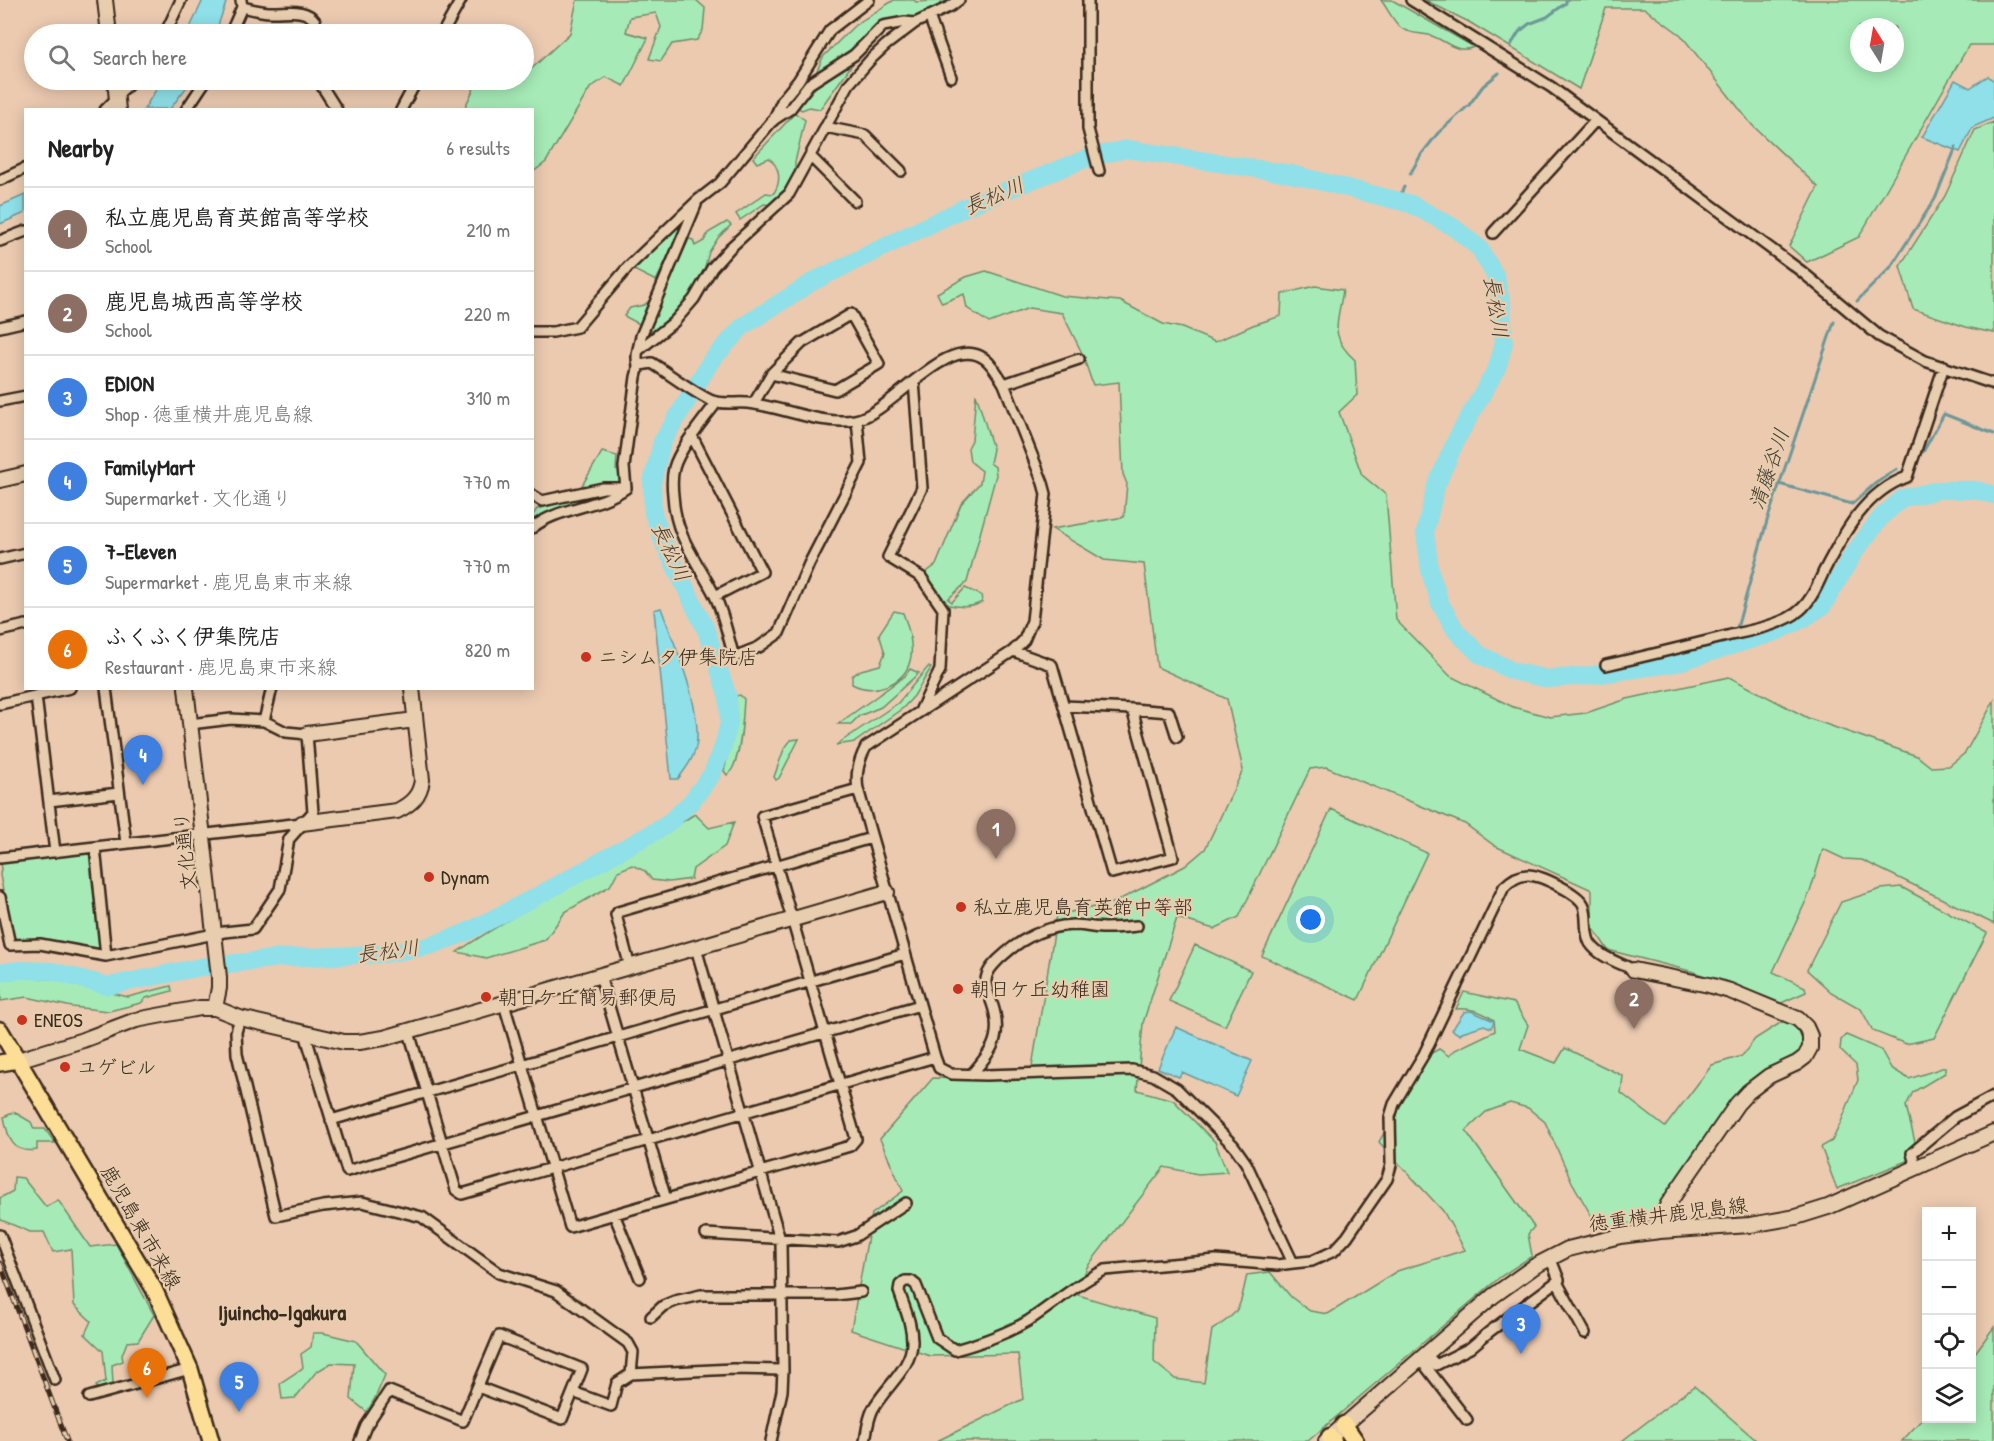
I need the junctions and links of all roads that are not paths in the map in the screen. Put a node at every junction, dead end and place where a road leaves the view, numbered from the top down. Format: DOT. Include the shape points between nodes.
graph roads {
  1 [pos="105,0"];
  2 [pos="181,0"];
  3 [pos="460,0"];
  4 [pos="869,0"];
  5 [pos="959,0"];
  6 [pos="1088,0"];
  7 [pos="1412,0"];
  8 [pos="242,4"];
  9 [pos="929,16"];
  10 [pos="915,23"];
  11 [pos="108,24"];
  12 [pos="170,24"];
  13 [pos="234,24"];
  14 [pos="315,24"];
  15 [pos="447,24"];
  16 [pos="951,77"];
  17 [pos="126,90"];
  18 [pos="199,90"];
  19 [pos="324,90"];
  20 [pos="412,90"];
  21 [pos="115,104"];
  22 [pos="187,108"];
  23 [pos="336,108"];
  24 [pos="402,108"];
  25 [pos="1596,120"];
  26 [pos="772,121"];
  27 [pos="825,127"];
  28 [pos="811,157"];
  29 [pos="1098,168"];
  30 [pos="24,169"];
  31 [pos="900,171"];
  32 [pos="0,180"];
  33 [pos="698,200"];
  34 [pos="855,201"];
  35 [pos="24,232"];
  36 [pos="1493,233"];
  37 [pos="0,241"];
  38 [pos="24,321"];
  39 [pos="0,327"];
  40 [pos="534,332"];
  41 [pos="640,349"];
  42 [pos="1079,359"];
  43 [pos="640,365"];
  44 [pos="1944,366"];
  45 [pos="771,374"];
  46 [pos="914,381"];
  47 [pos="1004,384"];
  48 [pos="1994,384"];
  49 [pos="24,396"];
  50 [pos="0,401"];
  51 [pos="714,401"];
  52 [pos="754,403"];
  53 [pos="856,420"];
  54 [pos="692,436"];
  55 [pos="24,474"];
  56 [pos="0,480"];
  57 [pos="626,488"];
  58 [pos="534,496"];
  59 [pos="534,527"];
  60 [pos="24,553"];
  61 [pos="0,559"];
  62 [pos="715,596"];
  63 [pos="24,625"];
  64 [pos="0,631"];
  65 [pos="1013,651"];
  66 [pos="1606,665"];
  67 [pos="62,690"];
  68 [pos="106,690"];
  69 [pos="186,690"];
  70 [pos="272,690"];
  71 [pos="412,690"];
  72 [pos="36,696"];
  73 [pos="0,704"];
  74 [pos="1064,706"];
  75 [pos="1132,709"];
  76 [pos="919,711"];
  77 [pos="415,720"];
  78 [pos="264,721"];
  79 [pos="190,724"];
  80 [pos="307,734"];
  81 [pos="1177,737"];
  82 [pos="858,789"];
  83 [pos="119,793"];
  84 [pos="49,801"];
  85 [pos="302,823"];
  86 [pos="203,834"];
  87 [pos="872,838"];
  88 [pos="126,843"];
  89 [pos="95,847"];
  90 [pos="55,852"];
  91 [pos="0,858"];
  92 [pos="776,866"];
  93 [pos="887,892"];
  94 [pos="0,897"];
  95 [pos="791,920"];
  96 [pos="1137,926"];
  97 [pos="214,936"];
  98 [pos="696,948"];
  99 [pos="905,954"];
  100 [pos="106,956"];
  101 [pos="630,967"];
  102 [pos="1634,970"];
  103 [pos="600,976"];
  104 [pos="810,982"];
  105 [pos="504,1004"];
  106 [pos="920,1005"];
  107 [pos="215,1008"];
  108 [pos="714,1010"];
  109 [pos="240,1018"];
  110 [pos="0,1030"];
  111 [pos="409,1032"];
  112 [pos="825,1032"];
  113 [pos="307,1034"];
  114 [pos="618,1038"];
  115 [pos="935,1057"];
  116 [pos="18,1060"];
  117 [pos="729,1060"];
  118 [pos="0,1063"];
  119 [pos="522,1066"];
  120 [pos="971,1075"];
  121 [pos="840,1084"];
  122 [pos="633,1088"];
  123 [pos="427,1093"];
  124 [pos="1994,1096"];
  125 [pos="744,1113"];
  126 [pos="538,1117"];
  127 [pos="331,1120"];
  128 [pos="1994,1133"];
  129 [pos="649,1140"];
  130 [pos="442,1144"];
  131 [pos="553,1168"];
  132 [pos="1916,1168"];
  133 [pos="760,1172"];
  134 [pos="666,1199"];
  135 [pos="906,1203"];
  136 [pos="614,1214"];
  137 [pos="1659,1231"];
  138 [pos="0,1234"];
  139 [pos="706,1234"];
  140 [pos="780,1239"];
  141 [pos="1550,1257"];
  142 [pos="1293,1263"];
  143 [pos="640,1278"];
  144 [pos="1557,1282"];
  145 [pos="861,1292"];
  146 [pos="783,1294"];
  147 [pos="651,1317"];
  148 [pos="1585,1334"];
  149 [pos="1423,1356"];
  150 [pos="190,1369"];
  151 [pos="783,1370"];
  152 [pos="631,1374"];
  153 [pos="54,1380"];
  154 [pos="478,1387"];
  155 [pos="573,1392"];
  156 [pos="89,1397"];
  157 [pos="1467,1420"];
  158 [pos="1344,1425"];
  159 [pos="1330,1440"];
  160 [pos="211,1441"];
  161 [pos="360,1441"];
  162 [pos="771,1441"];
  163 [pos="865,1441"];
  164 [pos="1354,1441"];
  1 -- 11 [label="street"];
  2 -- 12 [label="street"];
  3 -- 15 [label="street"];
  4 -- 26 [label="street" via="830,30"];
  5 -- 9 [label="street"];
  6 -- 29 [label="street" via="1089,133"];
  7 -- 25 [label="street"];
  8 -- 13 [label="street"];
  8 -- 14 [label="street" via="271,13 300,12 311,16"];
  9 -- 10 [label="street"];
  9 -- 16 [label="street"];
  10 -- 26 [label="street" via="883,26 854,55 809,84 790,109"];
  10 -- 27 [label="street" via="886,45 849,84"];
  17 -- 21 [label="street"];
  18 -- 22 [label="street"];
  19 -- 23 [label="street"];
  20 -- 24 [label="street"];
  25 -- 36 [label="street"];
  25 -- 44 [label="street" via="1801,271 1878,336 1925,361"];
  26 -- 33 [label="street" via="720,183"];
  27 -- 28 [label="street"];
  27 -- 31 [label="street" via="865,135"];
  28 -- 34 [label="street"];
  28 -- 41 [label="street" via="789,194 712,268 694,299 674,322"];
  30 -- 32 [label="street"];
  33 -- 40 [label="street" via="628,267 577,327"];
  33 -- 41 [label="street" via="641,336"];
  35 -- 37 [label="street"];
  38 -- 39 [label="street"];
  41 -- 43 [label="street"];
  42 -- 47 [label="street"];
  43 -- 51 [label="street" via="652,363"];
  43 -- 57 [label="street" via="625,457"];
  44 -- 48 [label="street"];
  44 -- 66 [label="street" via="1907,477 1876,495 1852,521 1800,611 1779,622"];
  45 -- 45 [label="street" via="802,342 851,315 879,364 835,390"];
  45 -- 52 [label="street"];
  46 -- 47 [label="street" via="946,358 973,354 984,358"];
  46 -- 53 [label="street" via="877,410"];
  46 -- 76 [label="street" via="922,488 888,557 921,577 943,609 940,670"];
  47 -- 65 [label="street" via="1046,494 1032,621 1024,640"];
  49 -- 50 [label="street"];
  51 -- 52 [label="street"];
  51 -- 54 [label="street"];
  52 -- 53 [label="street" via="833,422"];
  53 -- 62 [label="street" via="861,463 778,633 759,647 734,657"];
  54 -- 62 [label="street" via="675,466 673,507 680,534"];
  54 -- 62 [label="street" via="762,572"];
  55 -- 56 [label="street"];
  57 -- 58 [label="street" via="603,488 542,501"];
  57 -- 59 [label="street" via="613,498"];
  60 -- 61 [label="street"];
  63 -- 64 [label="street"];
  65 -- 74 [label="street" via="1052,665"];
  65 -- 76 [label="street"];
  67 -- 72 [label="street"];
  68 -- 83 [label="street"];
  69 -- 79 [label="street, 文化通り"];
  70 -- 78 [label="street"];
  71 -- 77 [label="street"];
  72 -- 73 [label="street"];
  72 -- 84 [label="street"];
  74 -- 75 [label="street"];
  74 -- 75 [label="street" via="1112,873 1173,858"];
  75 -- 81 [label="street" via="1169,712"];
  76 -- 82 [label="street" via="866,747 857,770"];
  77 -- 80 [label="street"];
  77 -- 85 [label="street" via="422,780 417,797 408,806 397,811"];
  78 -- 79 [label="street" via="231,719"];
  78 -- 80 [label="street" via="286,732"];
  79 -- 86 [label="street, 文化通り"];
  80 -- 85 [label="street" via="313,812"];
  82 -- 87 [label="street"];
  82 -- 92 [label="street" via="762,816"];
  83 -- 84 [label="street"];
  83 -- 88 [label="street"];
  84 -- 90 [label="street"];
  85 -- 86 [label="street"];
  85 -- 97 [label="street" via="289,839 280,889 253,930"];
  86 -- 88 [label="street"];
  86 -- 97 [label="street, 文化通り"];
  87 -- 92 [label="street"];
  87 -- 93 [label="street"];
  88 -- 89 [label="street"];
  89 -- 90 [label="street"];
  89 -- 100 [label="street"];
  90 -- 91 [label="street"];
  92 -- 95 [label="street"];
  92 -- 101 [label="street" via="618,912"];
  93 -- 95 [label="street"];
  93 -- 99 [label="street"];
  94 -- 100 [label="street" via="10,945 40,944"];
  95 -- 98 [label="street"];
  95 -- 104 [label="street"];
  96 -- 120 [label="street" via="1056,928 1038,933 1006,952 986,977 997,1033 992,1048"];
  97 -- 100 [label="street"];
  97 -- 107 [label="street, 文化通り" via="219,977"];
  98 -- 101 [label="street"];
  98 -- 108 [label="street"];
  99 -- 104 [label="street"];
  99 -- 106 [label="street"];
  101 -- 103 [label="street"];
  102 -- 137 [label="street" via="1731,991 1798,1019 1809,1036 1810,1048 1805,1057 1769,1076 1737,1104 1668,1204"];
  102 -- 142 [label="street" via="1604,956 1591,944 1584,906 1575,894 1532,875 1521,876 1504,886 1424,1054 1394,1104 1387,1179 1334,1251 1312,1261"];
  103 -- 105 [label="street"];
  103 -- 114 [label="street"];
  104 -- 108 [label="street"];
  104 -- 112 [label="street"];
  105 -- 111 [label="street"];
  105 -- 119 [label="street"];
  106 -- 112 [label="street"];
  106 -- 115 [label="street"];
  107 -- 109 [label="street"];
  107 -- 116 [label="street" via="136,1020"];
  108 -- 114 [label="street"];
  108 -- 117 [label="street"];
  109 -- 113 [label="street"];
  109 -- 152 [label="street" via="237,1054 276,1216 362,1202 422,1217 499,1273 556,1291 628,1343 633,1352"];
  110 -- 116 [label="main road, 鹿児島東市来線"];
  111 -- 113 [label="street" via="359,1042"];
  111 -- 123 [label="street"];
  112 -- 117 [label="street"];
  112 -- 121 [label="street"];
  113 -- 127 [label="street"];
  114 -- 119 [label="street"];
  114 -- 122 [label="street"];
  115 -- 120 [label="street" via="939,1068 951,1074"];
  115 -- 121 [label="street"];
  116 -- 118 [label="main road"];
  116 -- 150 [label="main road, 鹿児島東市来線" via="154,1289"];
  117 -- 122 [label="street"];
  117 -- 125 [label="street"];
  119 -- 123 [label="street"];
  119 -- 126 [label="street"];
  120 -- 142 [label="street" via="1132,1070 1164,1080 1234,1146 1246,1163"];
  121 -- 125 [label="street"];
  121 -- 133 [label="street" via="856,1140 850,1146"];
  122 -- 126 [label="street"];
  122 -- 129 [label="street"];
  123 -- 127 [label="street"];
  123 -- 130 [label="street"];
  124 -- 132 [label="street" via="1955,1117 1912,1153"];
  125 -- 129 [label="street"];
  125 -- 133 [label="street"];
  126 -- 130 [label="street"];
  126 -- 131 [label="street"];
  127 -- 130 [label="street" via="347,1171"];
  128 -- 132 [label="street, 徳重横井鹿児島線"];
  129 -- 131 [label="street"];
  129 -- 134 [label="street"];
  130 -- 131 [label="street" via="456,1190 462,1194"];
  131 -- 136 [label="street" via="570,1227"];
  132 -- 137 [label="street, 徳重横井鹿児島線" via="1796,1217 1750,1225"];
  133 -- 134 [label="street"];
  133 -- 140 [label="street"];
  134 -- 136 [label="street"];
  135 -- 140 [label="street" via="856,1236 838,1242"];
  136 -- 143 [label="street"];
  137 -- 141 [label="street, 徳重横井鹿児島線" via="1584,1244"];
  138 -- 153 [label="street"];
  139 -- 140 [label="street"];
  140 -- 146 [label="street"];
  141 -- 144 [label="street"];
  141 -- 149 [label="street, 徳重横井鹿児島線" via="1493,1296"];
  142 -- 163 [label="street" via="1216,1260 1105,1270 1005,1333 955,1350 938,1338 916,1285 905,1281 898,1290 910,1323 909,1358 873,1408"];
  144 -- 148 [label="street"];
  144 -- 149 [label="street" via="1470,1348 1436,1365"];
  145 -- 146 [label="street"];
  146 -- 147 [label="street" via="701,1295 663,1306"];
  146 -- 151 [label="street"];
  149 -- 157 [label="street"];
  149 -- 158 [label="street, 徳重横井鹿児島線"];
  150 -- 156 [label="street"];
  150 -- 160 [label="main road, 鹿児島東市来線"];
  151 -- 152 [label="street"];
  151 -- 162 [label="street"];
  152 -- 155 [label="street" via="617,1383 611,1406"];
  154 -- 155 [label="street" via="562,1419"];
  154 -- 155 [label="street" via="500,1336 582,1370"];
  154 -- 161 [label="street" via="463,1421 389,1390"];
  158 -- 159 [label="street, 徳重横井鹿児島線"];
  158 -- 164 [label="highway"];
}
